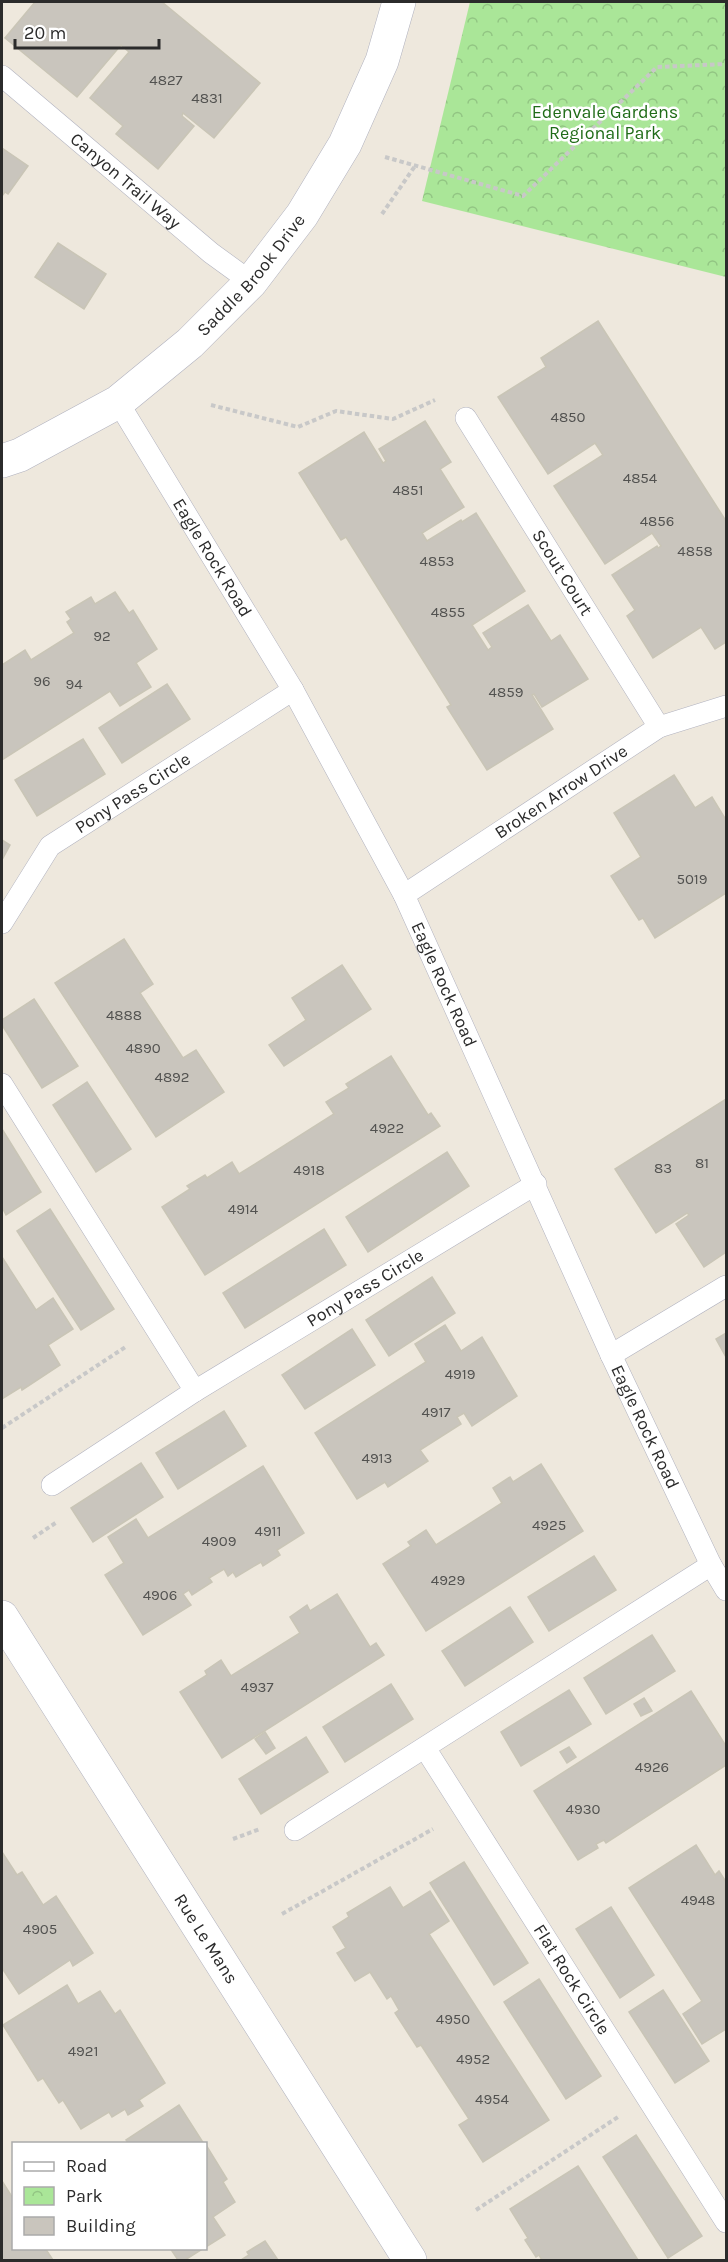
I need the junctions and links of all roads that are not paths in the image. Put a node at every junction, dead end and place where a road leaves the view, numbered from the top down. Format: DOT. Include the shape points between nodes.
graph roads {
  1 [pos="399,2"];
  2 [pos="2,76"];
  3 [pos="251,282"];
  4 [pos="118,402"];
  5 [pos="466,418"];
  6 [pos="2,461"];
  7 [pos="293,690"];
  8 [pos="726,706"];
  9 [pos="659,727"];
  10 [pos="404,895"];
  11 [pos="2,922"];
  12 [pos="2,1084"];
  13 [pos="536,1184"];
  14 [pos="726,1286"];
  15 [pos="611,1355"];
  16 [pos="195,1391"];
  17 [pos="52,1485"];
  18 [pos="711,1566"];
  19 [pos="726,1590"];
  20 [pos="2,1617"];
  21 [pos="425,1748"];
  22 [pos="295,1830"];
  23 [pos="724,2212"];
  24 [pos="410,2260"];
  1 -- 3 [label="street, Saddle Brook Drive" via="382,61 345,144 302,215"];
  2 -- 3 [label="lane, Canyon Trail Way" via="211,253"];
  3 -- 4 [label="street, Saddle Brook Drive" via="190,343"];
  4 -- 6 [label="street, Saddle Brook Drive"];
  4 -- 7 [label="lane, Eagle Rock Road"];
  5 -- 9 [label="lane, Scout Court"];
  7 -- 10 [label="lane, Eagle Rock Road"];
  7 -- 11 [label="lane, Pony Pass Circle" via="50,846"];
  8 -- 9 [label="lane, Broken Arrow Drive"];
  9 -- 10 [label="lane, Broken Arrow Drive"];
  10 -- 13 [label="lane, Eagle Rock Road"];
  12 -- 16 [label="lane"];
  13 -- 15 [label="lane, Eagle Rock Road"];
  13 -- 16 [label="lane, Pony Pass Circle"];
  14 -- 15 [label="lane"];
  15 -- 18 [label="lane, Eagle Rock Road"];
  16 -- 17 [label="lane, Pony Pass Circle"];
  18 -- 19 [label="lane, Eagle Rock Road"];
  18 -- 21 [label="lane"];
  20 -- 24 [label="street, Rue Le Mans"];
  21 -- 22 [label="lane"];
  21 -- 23 [label="lane, Flat Rock Circle"];
}
